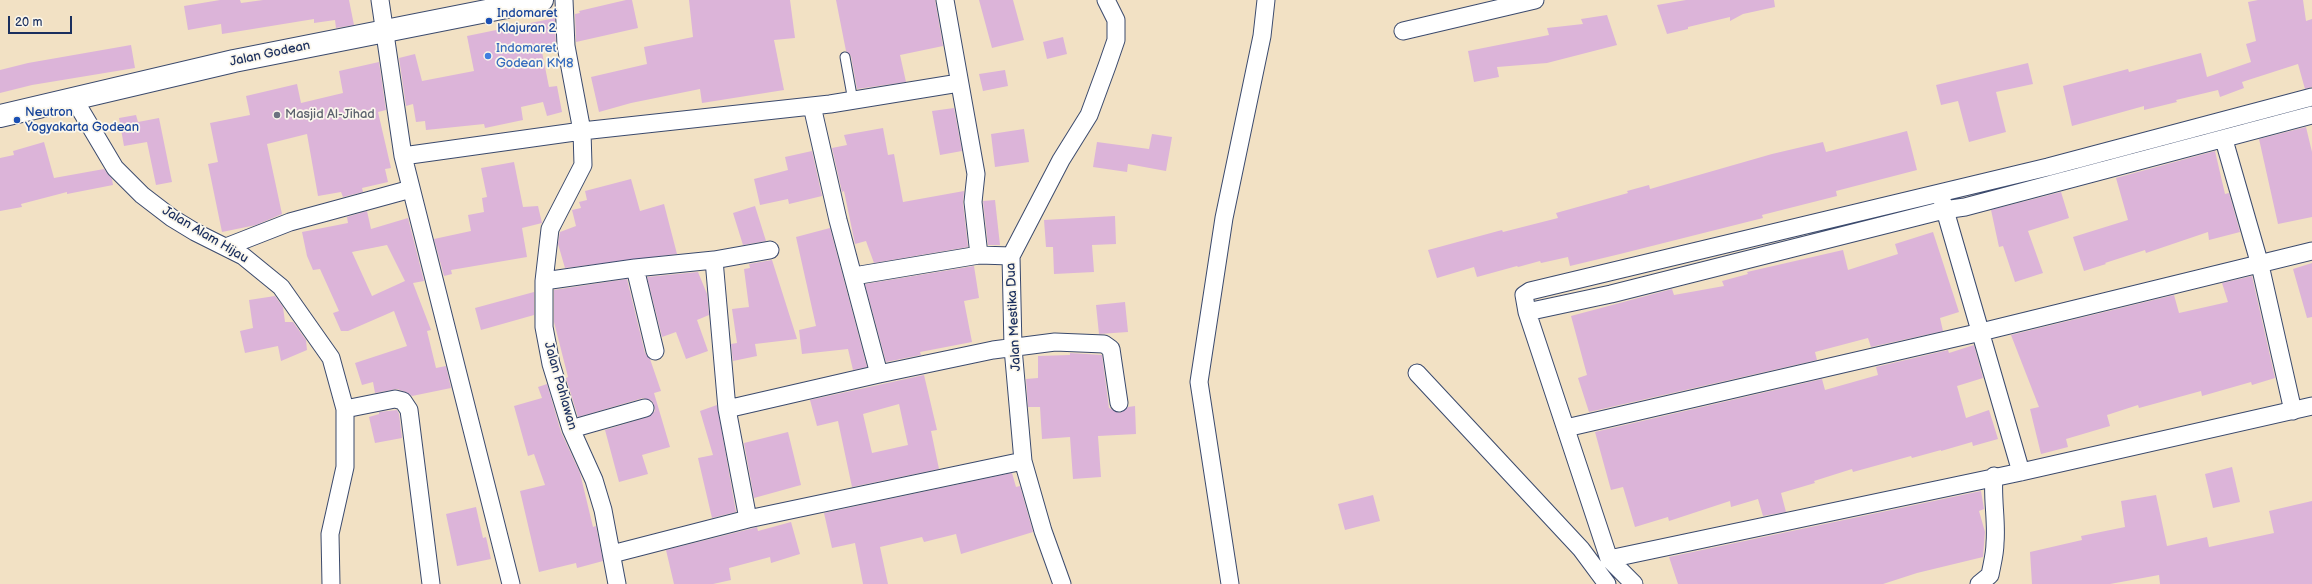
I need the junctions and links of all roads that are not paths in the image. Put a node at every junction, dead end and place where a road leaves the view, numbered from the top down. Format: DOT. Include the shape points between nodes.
graph roads {
  1 [pos="380,0"];
  2 [pos="542,0"];
  3 [pos="564,0"];
  4 [pos="945,0"];
  5 [pos="1106,0"];
  6 [pos="1266,0"];
  7 [pos="1535,0"];
  8 [pos="508,4"];
  9 [pos="385,30"];
  10 [pos="1403,31"];
  11 [pos="845,57"];
  12 [pos="959,83"];
  13 [pos="2312,97"];
  14 [pos="74,99"];
  15 [pos="853,101"];
  16 [pos="812,106"];
  17 [pos="2312,115"];
  18 [pos="0,116"];
  19 [pos="582,131"];
  20 [pos="2224,140"];
  21 [pos="404,156"];
  22 [pos="411,189"];
  23 [pos="1942,202"];
  24 [pos="226,247"];
  25 [pos="770,250"];
  26 [pos="2312,251"];
  27 [pos="979,255"];
  28 [pos="1004,255"];
  29 [pos="714,260"];
  30 [pos="2260,265"];
  31 [pos="635,268"];
  32 [pos="854,276"];
  33 [pos="544,281"];
  34 [pos="1981,332"];
  35 [pos="1013,348"];
  36 [pos="654,351"];
  37 [pos="1417,373"];
  38 [pos="879,374"];
  39 [pos="1119,403"];
  40 [pos="2312,406"];
  41 [pos="645,408"];
  42 [pos="726,409"];
  43 [pos="345,410"];
  44 [pos="2293,410"];
  45 [pos="1566,428"];
  46 [pos="571,429"];
  47 [pos="1024,461"];
  48 [pos="2021,472"];
  49 [pos="1994,476"];
  50 [pos="748,519"];
  51 [pos="612,554"];
  52 [pos="1609,559"];
  53 [pos="331,584"];
  54 [pos="431,584"];
  55 [pos="511,584"];
  56 [pos="617,584"];
  57 [pos="1062,584"];
  58 [pos="1230,584"];
  59 [pos="1607,584"];
  60 [pos="1634,584"];
  61 [pos="1979,584"];
  1 -- 9 [label="street"];
  2 -- 8 [label="main road, Jalan Godean"];
  3 -- 19 [label="street, Jalan Pahlawan" via="566,46"];
  4 -- 12 [label="street"];
  5 -- 28 [label="street, Jalan Mestika Dua" via="1116,20 1116,40 1088,115"];
  6 -- 58 [label="street" via="1262,36 1224,218 1199,382"];
  7 -- 10 [label="street"];
  8 -- 9 [label="main road, Jalan Godean"];
  9 -- 14 [label="main road, Jalan Godean" via="234,61"];
  9 -- 21 [label="street"];
  11 -- 15 [label="lane"];
  12 -- 15 [label="street"];
  12 -- 27 [label="street" via="976,174 973,202"];
  13 -- 23 [label="street"];
  14 -- 18 [label="main road, Jalan Godean"];
  14 -- 24 [label="street, Jalan Alam Hijau" via="115,168 142,195 172,218"];
  15 -- 16 [label="street"];
  16 -- 19 [label="street"];
  16 -- 32 [label="street" via="838,220"];
  17 -- 20 [label="street"];
  19 -- 21 [label="street"];
  19 -- 33 [label="street, Jalan Pahlawan" via="583,165 550,229"];
  20 -- 23 [label="street" via="1965,207"];
  20 -- 30 [label="street"];
  21 -- 22 [label="street"];
  22 -- 24 [label="street" via="290,222"];
  22 -- 55 [label="street"];
  23 -- 34 [label="street"];
  23 -- 45 [label="street" via="1611,294 1527,312"];
  24 -- 43 [label="street, Jalan Alam Hijau" via="243,256 281,287 331,358"];
  25 -- 29 [label="street"];
  26 -- 30 [label="street"];
  27 -- 28 [label="street"];
  27 -- 32 [label="street"];
  28 -- 35 [label="street, Jalan Mestika Dua"];
  29 -- 31 [label="street"];
  29 -- 42 [label="street"];
  30 -- 34 [label="street"];
  30 -- 44 [label="street"];
  31 -- 33 [label="street"];
  31 -- 36 [label="street"];
  32 -- 38 [label="street"];
  33 -- 46 [label="street, Jalan Pahlawan" via="544,327 551,364"];
  34 -- 45 [label="street"];
  34 -- 48 [label="street"];
  35 -- 38 [label="street"];
  35 -- 39 [label="street" via="1055,342 1104,344 1111,349"];
  35 -- 47 [label="street, Jalan Mestika Dua"];
  37 -- 59 [label="street" via="1581,549"];
  38 -- 42 [label="street"];
  40 -- 44 [label="street"];
  41 -- 46 [label="street"];
  42 -- 50 [label="street"];
  43 -- 53 [label="street, Jalan Alam Hijau" via="345,467 330,534"];
  43 -- 54 [label="street" via="395,399 403,401 409,410"];
  44 -- 48 [label="street"];
  45 -- 52 [label="street"];
  46 -- 51 [label="street, Jalan Pahlawan" via="594,480"];
  47 -- 50 [label="street"];
  47 -- 57 [label="street, Jalan Mestika Dua" via="1043,531"];
  48 -- 49 [label="street"];
  49 -- 52 [label="street"];
  49 -- 61 [label="street" via="1996,542 1990,575"];
  50 -- 51 [label="street"];
  51 -- 56 [label="street, Jalan Pahlawan"];
  52 -- 60 [label="street"];
}
